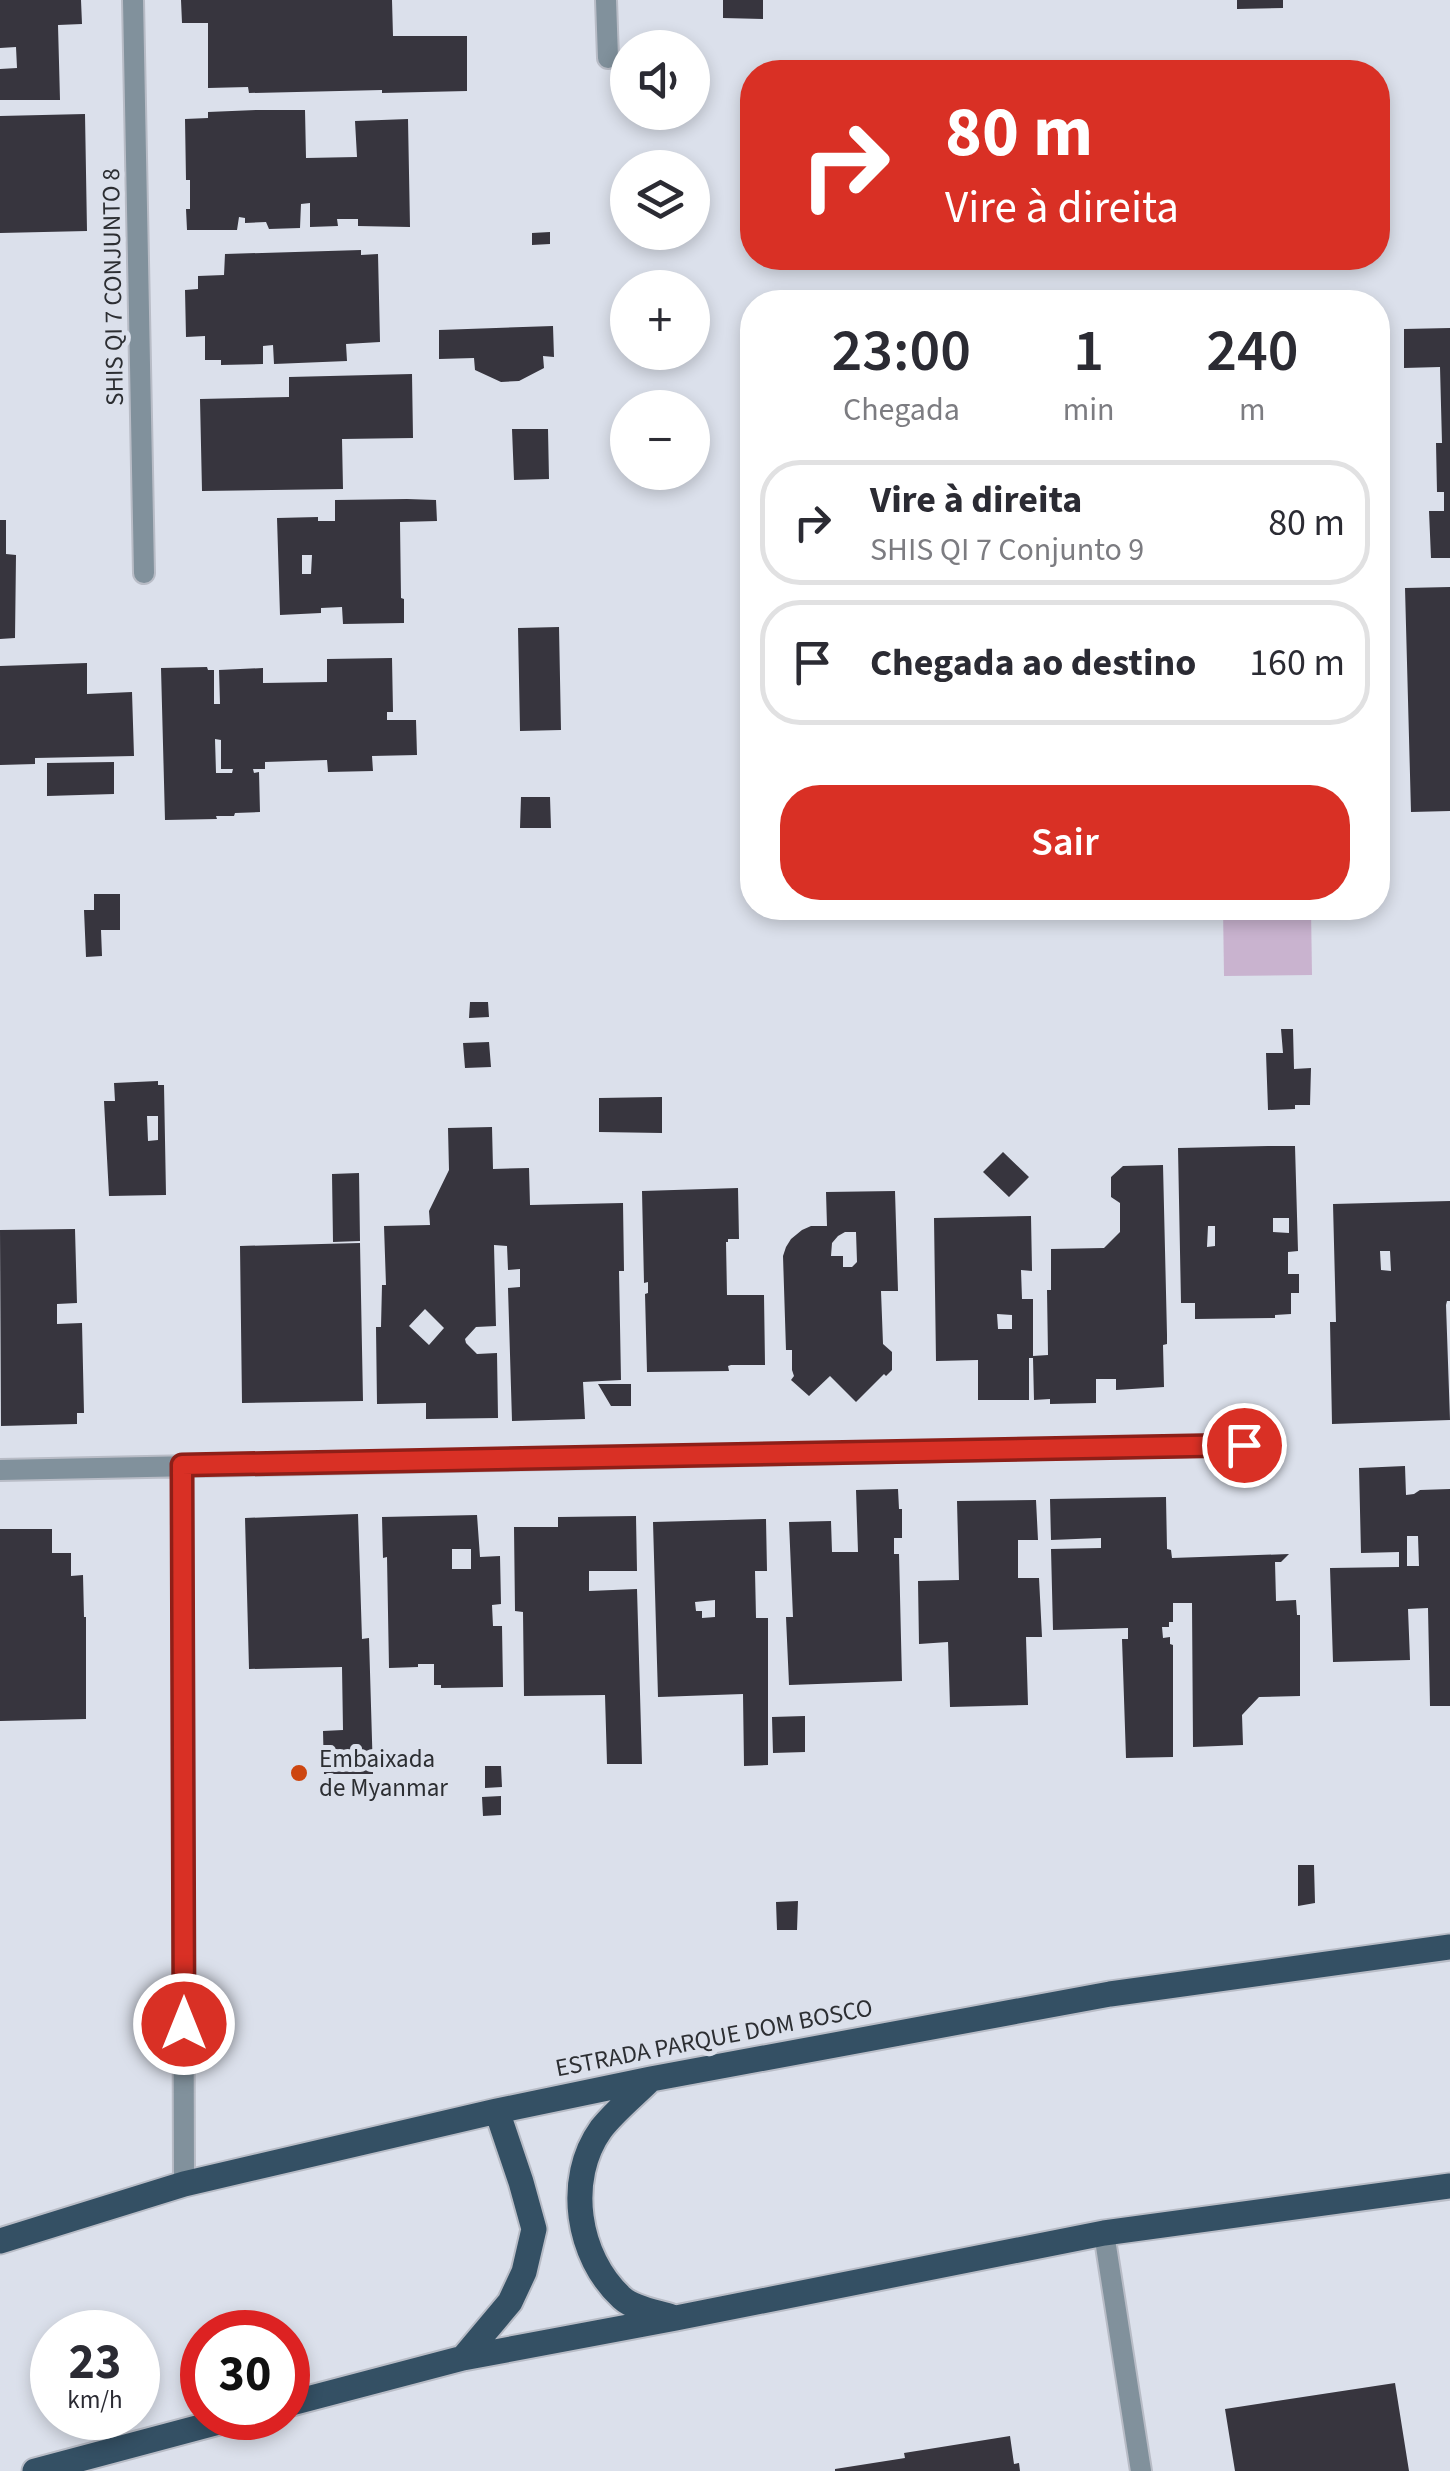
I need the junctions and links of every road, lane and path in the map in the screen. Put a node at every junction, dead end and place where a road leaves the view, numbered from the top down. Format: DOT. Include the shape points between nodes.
graph roads {
  1 [pos="132,0"];
  2 [pos="606,0"];
  3 [pos="608,58"];
  4 [pos="144,574"];
  5 [pos="1244,1445"];
  6 [pos="182,1465"];
  7 [pos="0,1470"];
  8 [pos="1450,1948"];
  9 [pos="651,2079"];
  10 [pos="497,2110"];
  11 [pos="184,2184"];
  12 [pos="1450,2186"];
  13 [pos="1104,2233"];
  14 [pos="0,2241"];
  15 [pos="676,2318"];
  16 [pos="463,2358"];
  17 [pos="310,2398"];
  18 [pos="180,2434"];
  19 [pos="67,2466"];
  20 [pos="35,2471"];
  21 [pos="1141,2471"];
  1 -- 4 [label="street, SHIS QI 7 CONJUNTO 8"];
  2 -- 3 [label="street"];
  5 -- 6 [label="street"];
  6 -- 7 [label="street"];
  6 -- 11 [label="street"];
  8 -- 9 [label="main road, ESTRADA PARQUE DOM BOSCO" via="1110,1994"];
  9 -- 10 [label="main road, ESTRADA PARQUE DOM BOSCO"];
  9 -- 15 [label="main road" via="601,2129 583,2164 580,2199 599,2272 625,2301"];
  10 -- 11 [label="main road, ESTRADA PARQUE DOM BOSCO"];
  10 -- 16 [label="main road" via="534,2230 510,2302"];
  11 -- 14 [label="main road, ESTRADA PARQUE DOM BOSCO"];
  12 -- 13 [label="main road"];
  13 -- 15 [label="main road"];
  13 -- 21 [label="street"];
  15 -- 16 [label="main road"];
  16 -- 17 [label="main road"];
  18 -- 19 [label="main road"];
  19 -- 20 [label="main road"];
}
